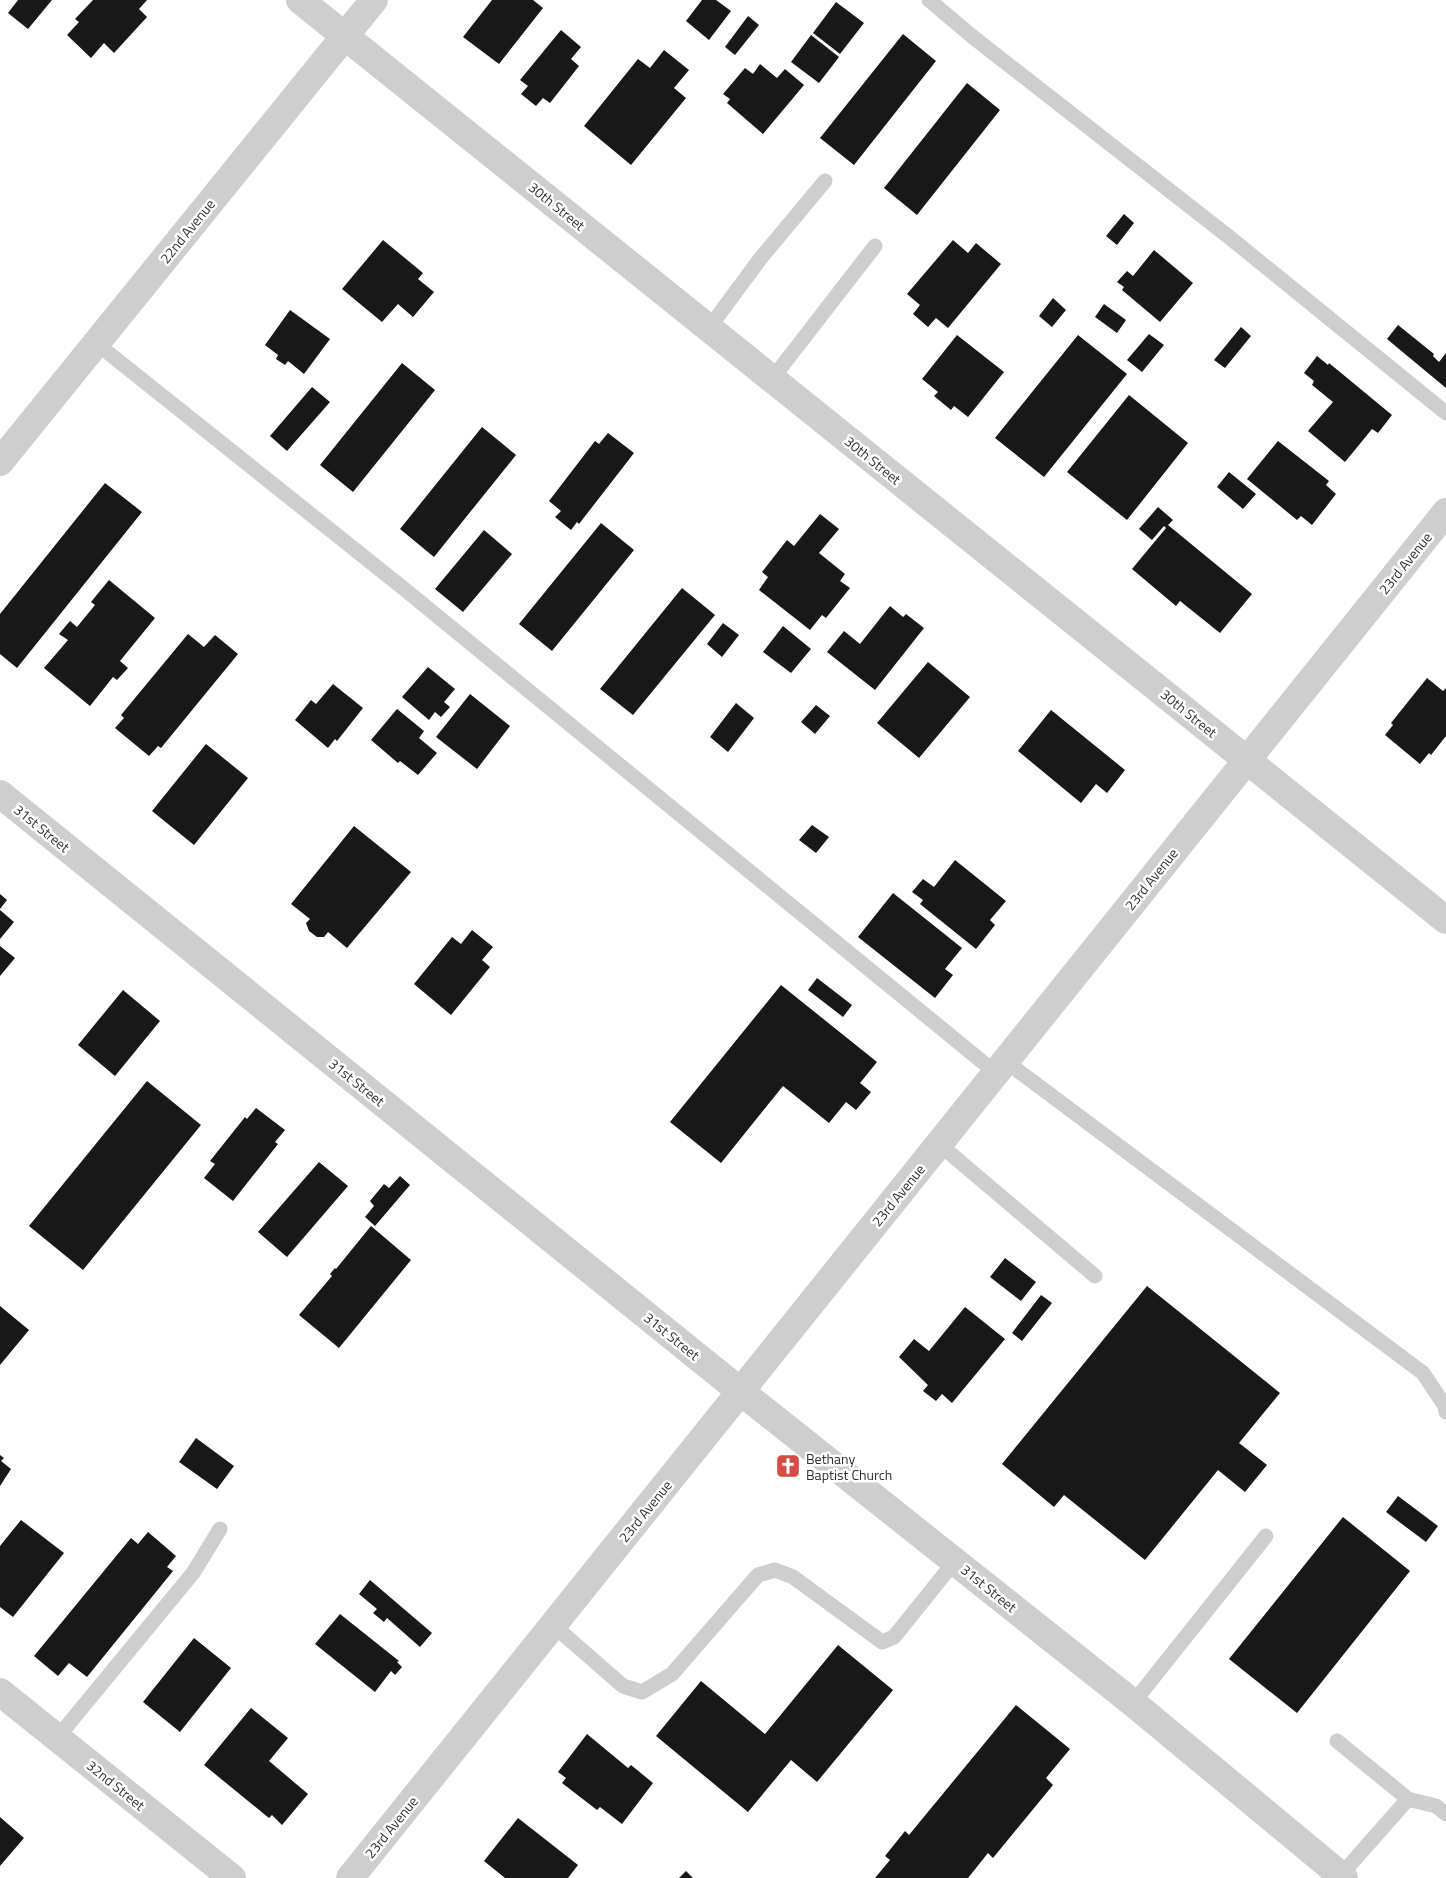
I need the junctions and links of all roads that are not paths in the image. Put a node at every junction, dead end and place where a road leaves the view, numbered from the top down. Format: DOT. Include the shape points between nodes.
graph roads {
  1 [pos="300,0"];
  2 [pos="374,0"];
  3 [pos="929,0"];
  4 [pos="345,36"];
  5 [pos="824,182"];
  6 [pos="875,246"];
  7 [pos="709,328"];
  8 [pos="96,343"];
  9 [pos="772,379"];
  10 [pos="1446,414"];
  11 [pos="0,462"];
  12 [pos="1446,512"];
  13 [pos="1247,760"];
  14 [pos="0,794"];
  15 [pos="1446,920"];
  16 [pos="1000,1067"];
  17 [pos="938,1144"];
  18 [pos="1095,1276"];
  19 [pos="740,1391"];
  20 [pos="1446,1412"];
  21 [pos="220,1529"];
  22 [pos="1266,1536"];
  23 [pos="955,1561"];
  24 [pos="553,1626"];
  25 [pos="0,1692"];
  26 [pos="1133,1703"];
  27 [pos="57,1738"];
  28 [pos="1337,1741"];
  29 [pos="1408,1799"];
  30 [pos="1446,1814"];
  31 [pos="1342,1877"];
  32 [pos="232,1878"];
  33 [pos="350,1878"];
  1 -- 4 [label="street, 30th Street"];
  2 -- 4 [label="street, 22nd Avenue"];
  3 -- 10 [label="lane" via="1229,237"];
  4 -- 7 [label="street, 30th Street"];
  4 -- 8 [label="street, 22nd Avenue"];
  5 -- 7 [label="lane" via="760,259"];
  6 -- 9 [label="lane"];
  7 -- 9 [label="street, 30th Street"];
  8 -- 11 [label="street, 22nd Avenue"];
  8 -- 16 [label="lane"];
  9 -- 13 [label="street, 30th Street"];
  12 -- 13 [label="street, 23rd Avenue"];
  13 -- 15 [label="street, 30th Street"];
  13 -- 16 [label="street, 23rd Avenue"];
  14 -- 19 [label="street, 31st Street"];
  16 -- 17 [label="street, 23rd Avenue"];
  16 -- 20 [label="lane" via="1423,1373"];
  17 -- 18 [label="lane"];
  17 -- 19 [label="street, 23rd Avenue"];
  19 -- 23 [label="street, 31st Street"];
  19 -- 24 [label="street, 23rd Avenue"];
  21 -- 27 [label="lane" via="193,1573"];
  22 -- 26 [label="lane"];
  23 -- 24 [label="lane" via="894,1637 882,1642 792,1577 774,1570 758,1574 672,1674 642,1692 623,1686"];
  23 -- 26 [label="street, 31st Street"];
  24 -- 33 [label="street, 23rd Avenue"];
  25 -- 27 [label="street, 32nd Street"];
  26 -- 31 [label="street, 31st Street"];
  27 -- 32 [label="street, 32nd Street"];
  28 -- 29 [label="lane"];
  29 -- 30 [label="lane" via="1436,1806"];
  29 -- 31 [label="lane"];
}
